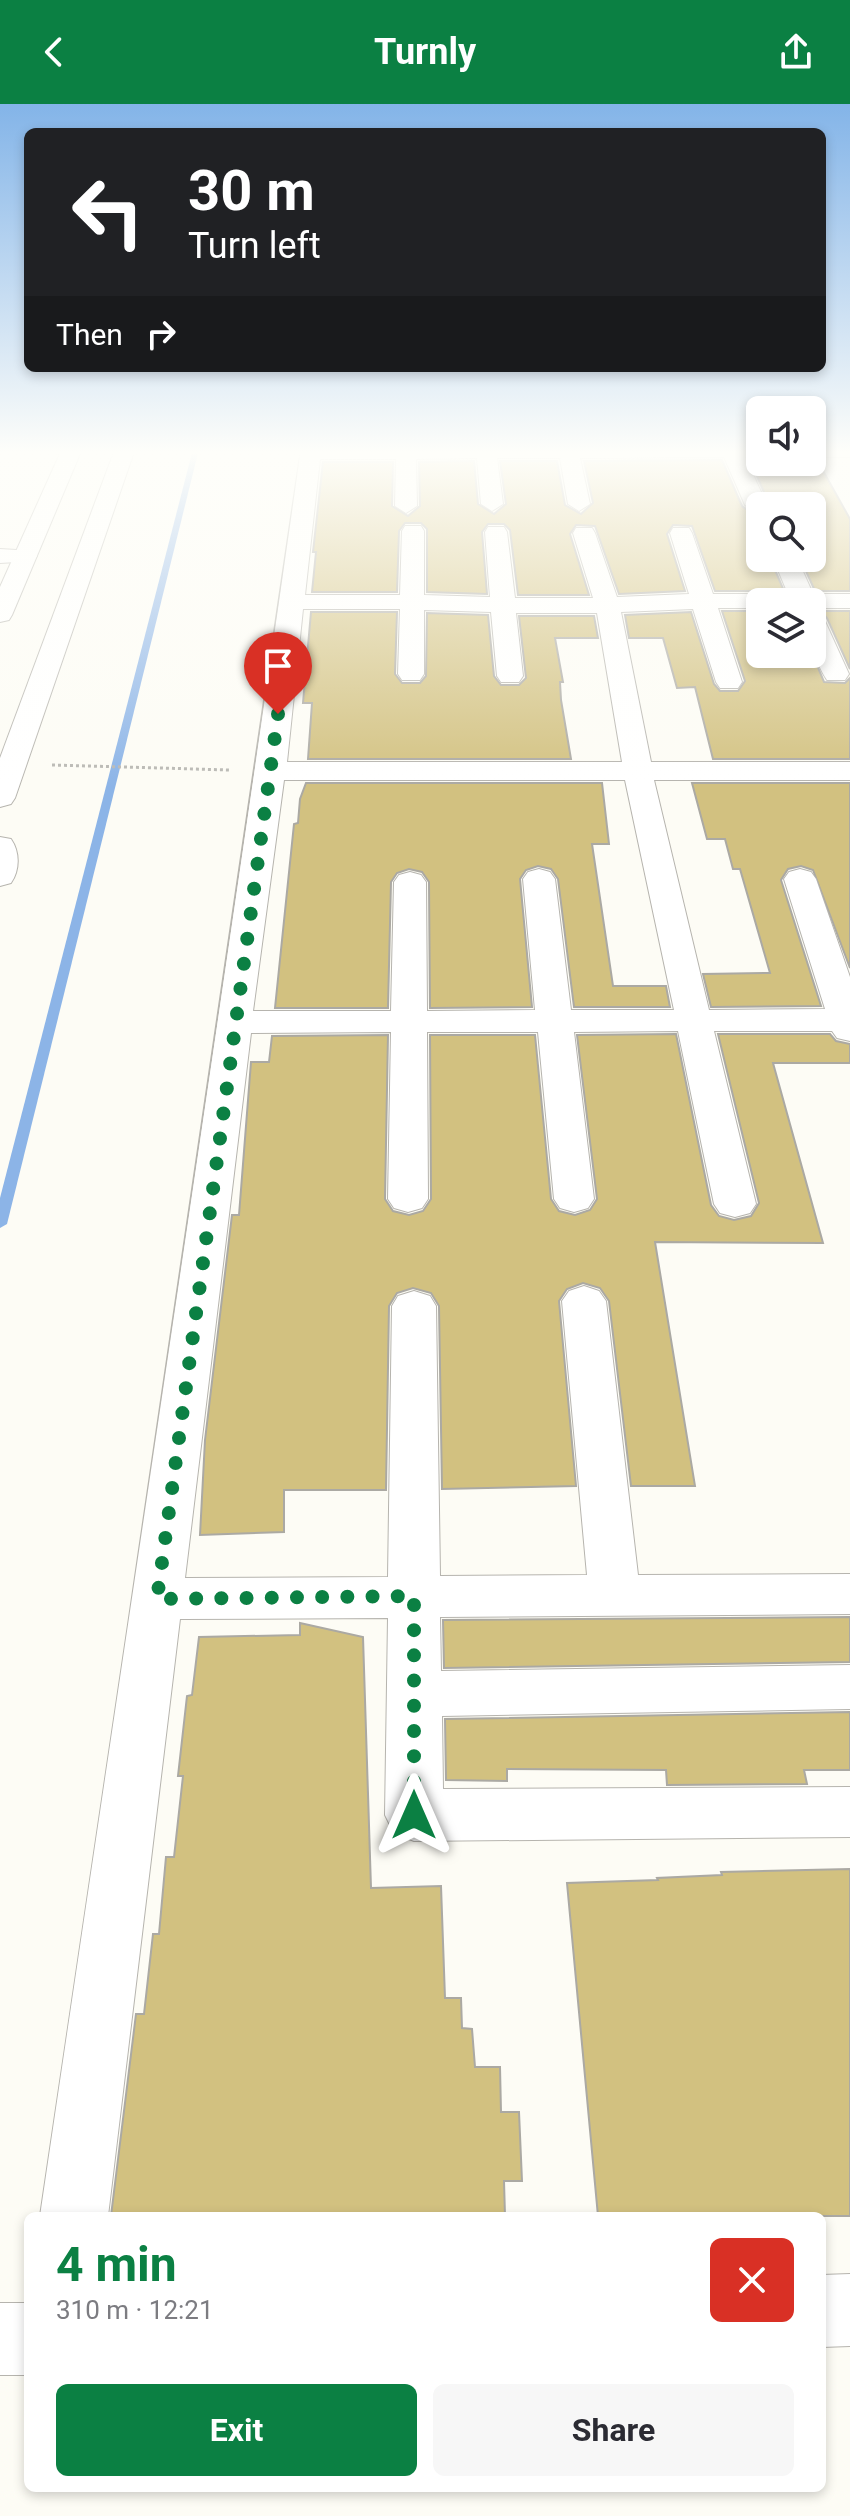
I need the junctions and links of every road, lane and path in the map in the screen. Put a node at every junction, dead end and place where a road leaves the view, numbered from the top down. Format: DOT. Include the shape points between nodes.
graph roads {
  1 [pos="22,562"];
  2 [pos="85,562"];
  3 [pos="296,562"];
  4 [pos="413,562"];
  5 [pos="498,562"];
  6 [pos="595,562"];
  7 [pos="690,562"];
  8 [pos="703,601"];
  9 [pos="746,601"];
  10 [pos="850,601"];
  11 [pos="291,602"];
  12 [pos="412,602"];
  13 [pos="826,602"];
  14 [pos="3,603"];
  15 [pos="501,606"];
  16 [pos="608,607"];
  17 [pos="826,651"];
  18 [pos="411,674"];
  19 [pos="836,674"];
  20 [pos="510,676"];
  21 [pos="729,682"];
  22 [pos="12,764"];
  23 [pos="271,771"];
  24 [pos="850,771"];
  25 [pos="638,772"];
  26 [pos="0,798"];
  27 [pos="0,846"];
  28 [pos="0,876"];
  29 [pos="539,879"];
  30 [pos="800,879"];
  31 [pos="410,882"];
  32 [pos="555,1021"];
  33 [pos="694,1021"];
  34 [pos="234,1022"];
  35 [pos="409,1022"];
  36 [pos="849,1023"];
  37 [pos="408,1199"];
  38 [pos="574,1199"];
  39 [pos="735,1204"];
  40 [pos="584,1301"];
  41 [pos="414,1306"];
  42 [pos="850,1594"];
  43 [pos="414,1596"];
  44 [pos="615,1596"];
  45 [pos="157,1599"];
  46 [pos="850,1687"];
  47 [pos="414,1694"];
  48 [pos="850,1812"];
  49 [pos="75,2212"];
  50 [pos="850,2310"];
  51 [pos="826,2311"];
  52 [pos="0,2339"];
  53 [pos="24,2339"];
  1 -- 14 [label="street"];
  2 -- 22 [label="street"];
  3 -- 11 [label="street"];
  4 -- 12 [label="street"];
  5 -- 15 [label="street"];
  6 -- 16 [label="street"];
  7 -- 8 [label="street"];
  8 -- 9 [label="street"];
  8 -- 16 [label="street"];
  8 -- 21 [label="street"];
  10 -- 13 [label="street"];
  11 -- 12 [label="street"];
  11 -- 23 [label="street"];
  12 -- 15 [label="street"];
  12 -- 18 [label="street"];
  15 -- 16 [label="street"];
  15 -- 20 [label="street"];
  16 -- 25 [label="street"];
  17 -- 19 [label="street"];
  22 -- 23 [label="path"];
  22 -- 26 [label="street"];
  23 -- 25 [label="street"];
  23 -- 34 [label="street"];
  24 -- 25 [label="street"];
  25 -- 33 [label="street"];
  27 -- 28 [label="street"];
  29 -- 32 [label="street"];
  30 -- 36 [label="street"];
  31 -- 35 [label="street"];
  32 -- 33 [label="street"];
  32 -- 35 [label="street"];
  32 -- 38 [label="street"];
  33 -- 36 [label="street"];
  33 -- 39 [label="street"];
  34 -- 35 [label="street"];
  34 -- 45 [label="street"];
  35 -- 37 [label="street"];
  40 -- 44 [label="street"];
  41 -- 43 [label="street"];
  42 -- 44 [label="street"];
  43 -- 44 [label="street"];
  43 -- 45 [label="street"];
  43 -- 47 [label="street"];
  45 -- 49 [label="street"];
  46 -- 47 [label="street"];
  47 -- 48 [label="street" via="414,1815"];
  50 -- 51 [label="street"];
  52 -- 53 [label="street"];
}
